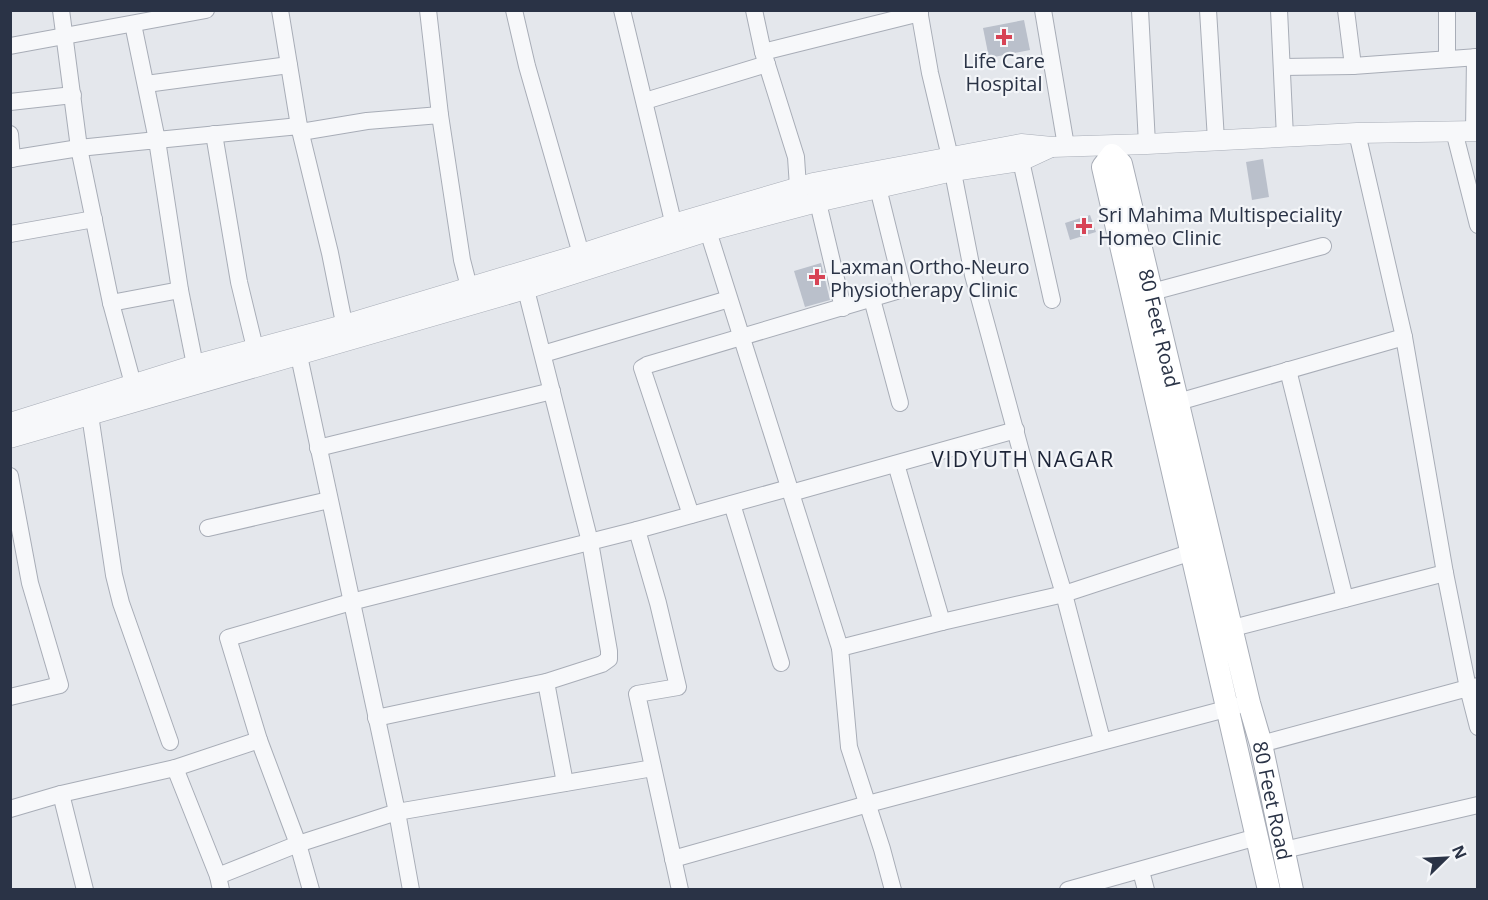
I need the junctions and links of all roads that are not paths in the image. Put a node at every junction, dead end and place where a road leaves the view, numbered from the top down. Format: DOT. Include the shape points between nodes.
graph roads {
  1 [pos="61,10"];
  2 [pos="206,10"];
  3 [pos="280,10"];
  4 [pos="428,10"];
  5 [pos="514,10"];
  6 [pos="622,10"];
  7 [pos="754,10"];
  8 [pos="1043,10"];
  9 [pos="1140,10"];
  10 [pos="1208,10"];
  11 [pos="1279,10"];
  12 [pos="1346,10"];
  13 [pos="1447,10"];
  14 [pos="919,12"];
  15 [pos="133,24"];
  16 [pos="65,37"];
  17 [pos="10,46"];
  18 [pos="1476,57"];
  19 [pos="765,58"];
  20 [pos="1447,58"];
  21 [pos="289,65"];
  22 [pos="1353,66"];
  23 [pos="1282,67"];
  24 [pos="146,84"];
  25 [pos="72,95"];
  26 [pos="645,101"];
  27 [pos="10,102"];
  28 [pos="440,115"];
  29 [pos="300,129"];
  30 [pos="1468,131"];
  31 [pos="1357,133"];
  32 [pos="214,134"];
  33 [pos="10,135"];
  34 [pos="1285,136"];
  35 [pos="157,140"];
  36 [pos="1216,140"];
  37 [pos="1147,144"];
  38 [pos="1059,146"];
  39 [pos="79,148"];
  40 [pos="1111,150"];
  41 [pos="11,159"];
  42 [pos="1021,161"];
  43 [pos="952,164"];
  44 [pos="878,188"];
  45 [pos="810,191"];
  46 [pos="93,219"];
  47 [pos="1478,225"];
  48 [pos="708,231"];
  49 [pos="676,232"];
  50 [pos="10,234"];
  51 [pos="1323,246"];
  52 [pos="581,254"];
  53 [pos="523,281"];
  54 [pos="469,287"];
  55 [pos="180,290"];
  56 [pos="1152,292"];
  57 [pos="729,299"];
  58 [pos="872,299"];
  59 [pos="1052,300"];
  60 [pos="111,303"];
  61 [pos="843,308"];
  62 [pos="346,333"];
  63 [pos="1404,337"];
  64 [pos="741,338"];
  65 [pos="297,347"];
  66 [pos="255,348"];
  67 [pos="543,354"];
  68 [pos="195,365"];
  69 [pos="1288,370"];
  70 [pos="552,391"];
  71 [pos="135,394"];
  72 [pos="1178,402"];
  73 [pos="900,403"];
  74 [pos="90,415"];
  75 [pos="11,426"];
  76 [pos="1016,430"];
  77 [pos="318,448"];
  78 [pos="896,464"];
  79 [pos="10,476"];
  80 [pos="790,490"];
  81 [pos="329,500"];
  82 [pos="732,504"];
  83 [pos="691,515"];
  84 [pos="208,528"];
  85 [pos="637,530"];
  86 [pos="590,542"];
  87 [pos="1192,552"];
  88 [pos="1445,573"];
  89 [pos="1064,594"];
  90 [pos="1345,599"];
  91 [pos="351,602"];
  92 [pos="942,622"];
  93 [pos="1233,628"];
  94 [pos="840,648"];
  95 [pos="781,663"];
  96 [pos="546,682"];
  97 [pos="1473,687"];
  98 [pos="10,697"];
  99 [pos="1250,703"];
  100 [pos="1227,708"];
  101 [pos="376,718"];
  102 [pos="1478,727"];
  103 [pos="259,740"];
  104 [pos="1102,740"];
  105 [pos="170,742"];
  106 [pos="1262,744"];
  107 [pos="175,768"];
  108 [pos="653,768"];
  109 [pos="565,783"];
  110 [pos="61,794"];
  111 [pos="868,804"];
  112 [pos="1478,805"];
  113 [pos="10,808"];
  114 [pos="396,812"];
  115 [pos="1257,837"];
  116 [pos="298,844"];
  117 [pos="1284,850"];
  118 [pos="673,859"];
  119 [pos="1141,871"];
  120 [pos="220,883"];
  121 [pos="85,890"];
  122 [pos="311,890"];
  123 [pos="411,890"];
  124 [pos="680,890"];
  125 [pos="893,890"];
  126 [pos="1068,890"];
  127 [pos="1146,890"];
  128 [pos="1269,890"];
  129 [pos="1292,890"];
  1 -- 16 [label="street"];
  2 -- 15 [label="street"];
  3 -- 21 [label="street"];
  4 -- 28 [label="street"];
  5 -- 52 [label="street"];
  6 -- 26 [label="street"];
  7 -- 19 [label="street"];
  8 -- 38 [label="street"];
  9 -- 37 [label="street"];
  10 -- 36 [label="street"];
  11 -- 23 [label="street"];
  12 -- 22 [label="street"];
  13 -- 20 [label="street"];
  14 -- 19 [label="street"];
  14 -- 43 [label="street"];
  15 -- 16 [label="street"];
  15 -- 24 [label="street"];
  16 -- 17 [label="street"];
  16 -- 25 [label="street"];
  18 -- 20 [label="street"];
  18 -- 30 [label="street"];
  19 -- 26 [label="street"];
  19 -- 45 [label="street"];
  20 -- 22 [label="street"];
  21 -- 24 [label="street"];
  21 -- 29 [label="street"];
  22 -- 23 [label="street"];
  23 -- 34 [label="street"];
  24 -- 35 [label="street"];
  25 -- 27 [label="street"];
  25 -- 39 [label="street"];
  26 -- 49 [label="street"];
  28 -- 29 [label="street"];
  28 -- 54 [label="street"];
  29 -- 32 [label="street"];
  29 -- 62 [label="street"];
  30 -- 31 [label="street"];
  30 -- 47 [label="street"];
  31 -- 34 [label="street"];
  31 -- 63 [label="street"];
  32 -- 35 [label="street"];
  32 -- 66 [label="street" via="238,282"];
  33 -- 41 [label="street"];
  34 -- 36 [label="street"];
  35 -- 39 [label="street"];
  35 -- 55 [label="street"];
  36 -- 37 [label="street"];
  37 -- 40 [label="street"];
  38 -- 40 [label="street"];
  38 -- 42 [label="street"];
  38 -- 43 [label="street" via="1021,144"];
  39 -- 41 [label="street"];
  39 -- 46 [label="street"];
  40 -- 56 [label="main road, 80 Feet Road" via="1121,164"];
  40 -- 87 [label="main road, 80 Feet Road" via="1103,167"];
  42 -- 43 [label="street"];
  42 -- 59 [label="street"];
  43 -- 44 [label="street"];
  43 -- 45 [label="street"];
  43 -- 76 [label="street" via="973,275"];
  44 -- 45 [label="street"];
  44 -- 58 [label="street" via="904,287"];
  45 -- 48 [label="street"];
  45 -- 49 [label="street"];
  45 -- 61 [label="street"];
  46 -- 50 [label="street"];
  46 -- 60 [label="street"];
  48 -- 49 [label="street"];
  48 -- 57 [label="street"];
  49 -- 52 [label="street"];
  49 -- 53 [label="street"];
  51 -- 56 [label="street"];
  52 -- 53 [label="street"];
  53 -- 54 [label="street"];
  53 -- 62 [label="street"];
  53 -- 67 [label="street"];
  54 -- 62 [label="street"];
  55 -- 60 [label="street"];
  55 -- 68 [label="street"];
  56 -- 72 [label="main road, 80 Feet Road"];
  57 -- 64 [label="street"];
  57 -- 67 [label="street"];
  58 -- 61 [label="street"];
  58 -- 73 [label="street"];
  60 -- 71 [label="street"];
  61 -- 64 [label="street"];
  62 -- 65 [label="street"];
  63 -- 69 [label="street"];
  63 -- 88 [label="street"];
  64 -- 80 [label="street"];
  64 -- 83 [label="street" via="642,368"];
  65 -- 66 [label="street"];
  65 -- 71 [label="street"];
  65 -- 77 [label="street"];
  66 -- 68 [label="street"];
  67 -- 70 [label="street"];
  68 -- 71 [label="street"];
  69 -- 72 [label="street"];
  69 -- 90 [label="street"];
  70 -- 77 [label="street"];
  70 -- 86 [label="street"];
  71 -- 74 [label="street"];
  71 -- 75 [label="street"];
  72 -- 93 [label="main road, 80 Feet Road"];
  74 -- 75 [label="street"];
  74 -- 105 [label="street" via="114,575"];
  76 -- 78 [label="street"];
  76 -- 89 [label="street"];
  77 -- 81 [label="street"];
  78 -- 80 [label="street"];
  78 -- 92 [label="street"];
  79 -- 98 [label="street" via="30,583 60,685"];
  80 -- 82 [label="street"];
  80 -- 94 [label="street"];
  81 -- 84 [label="street"];
  81 -- 91 [label="street"];
  82 -- 83 [label="street"];
  82 -- 95 [label="street"];
  83 -- 85 [label="street"];
  85 -- 86 [label="street"];
  85 -- 108 [label="street" via="678,687 636,694"];
  86 -- 91 [label="street"];
  86 -- 96 [label="street" via="609,659"];
  87 -- 89 [label="street"];
  87 -- 100 [label="main road, 80 Feet Road"];
  88 -- 90 [label="street"];
  88 -- 97 [label="street"];
  89 -- 92 [label="street"];
  89 -- 104 [label="street"];
  90 -- 93 [label="street"];
  91 -- 101 [label="street"];
  91 -- 103 [label="street" via="228,638"];
  92 -- 94 [label="street"];
  93 -- 99 [label="main road, 80 Feet Road"];
  94 -- 111 [label="street" via="849,747"];
  96 -- 101 [label="street"];
  96 -- 109 [label="street"];
  97 -- 102 [label="street"];
  97 -- 106 [label="street"];
  99 -- 100 [label="street"];
  99 -- 106 [label="main road, 80 Feet Road"];
  100 -- 104 [label="street"];
  100 -- 115 [label="main road, 80 Feet Road"];
  101 -- 114 [label="street"];
  103 -- 107 [label="street"];
  103 -- 116 [label="street"];
  104 -- 111 [label="street"];
  106 -- 117 [label="main road, 80 Feet Road"];
  107 -- 110 [label="street"];
  107 -- 120 [label="street"];
  108 -- 109 [label="street"];
  108 -- 118 [label="street"];
  109 -- 114 [label="street"];
  110 -- 113 [label="street"];
  110 -- 121 [label="street"];
  111 -- 118 [label="street"];
  111 -- 125 [label="street"];
  112 -- 117 [label="street"];
  114 -- 116 [label="street"];
  114 -- 123 [label="street"];
  115 -- 119 [label="street"];
  115 -- 128 [label="main road, 80 Feet Road"];
  116 -- 120 [label="street"];
  116 -- 122 [label="street"];
  117 -- 129 [label="main road, 80 Feet Road"];
  118 -- 124 [label="street"];
  119 -- 126 [label="street"];
  119 -- 127 [label="street"];
}
